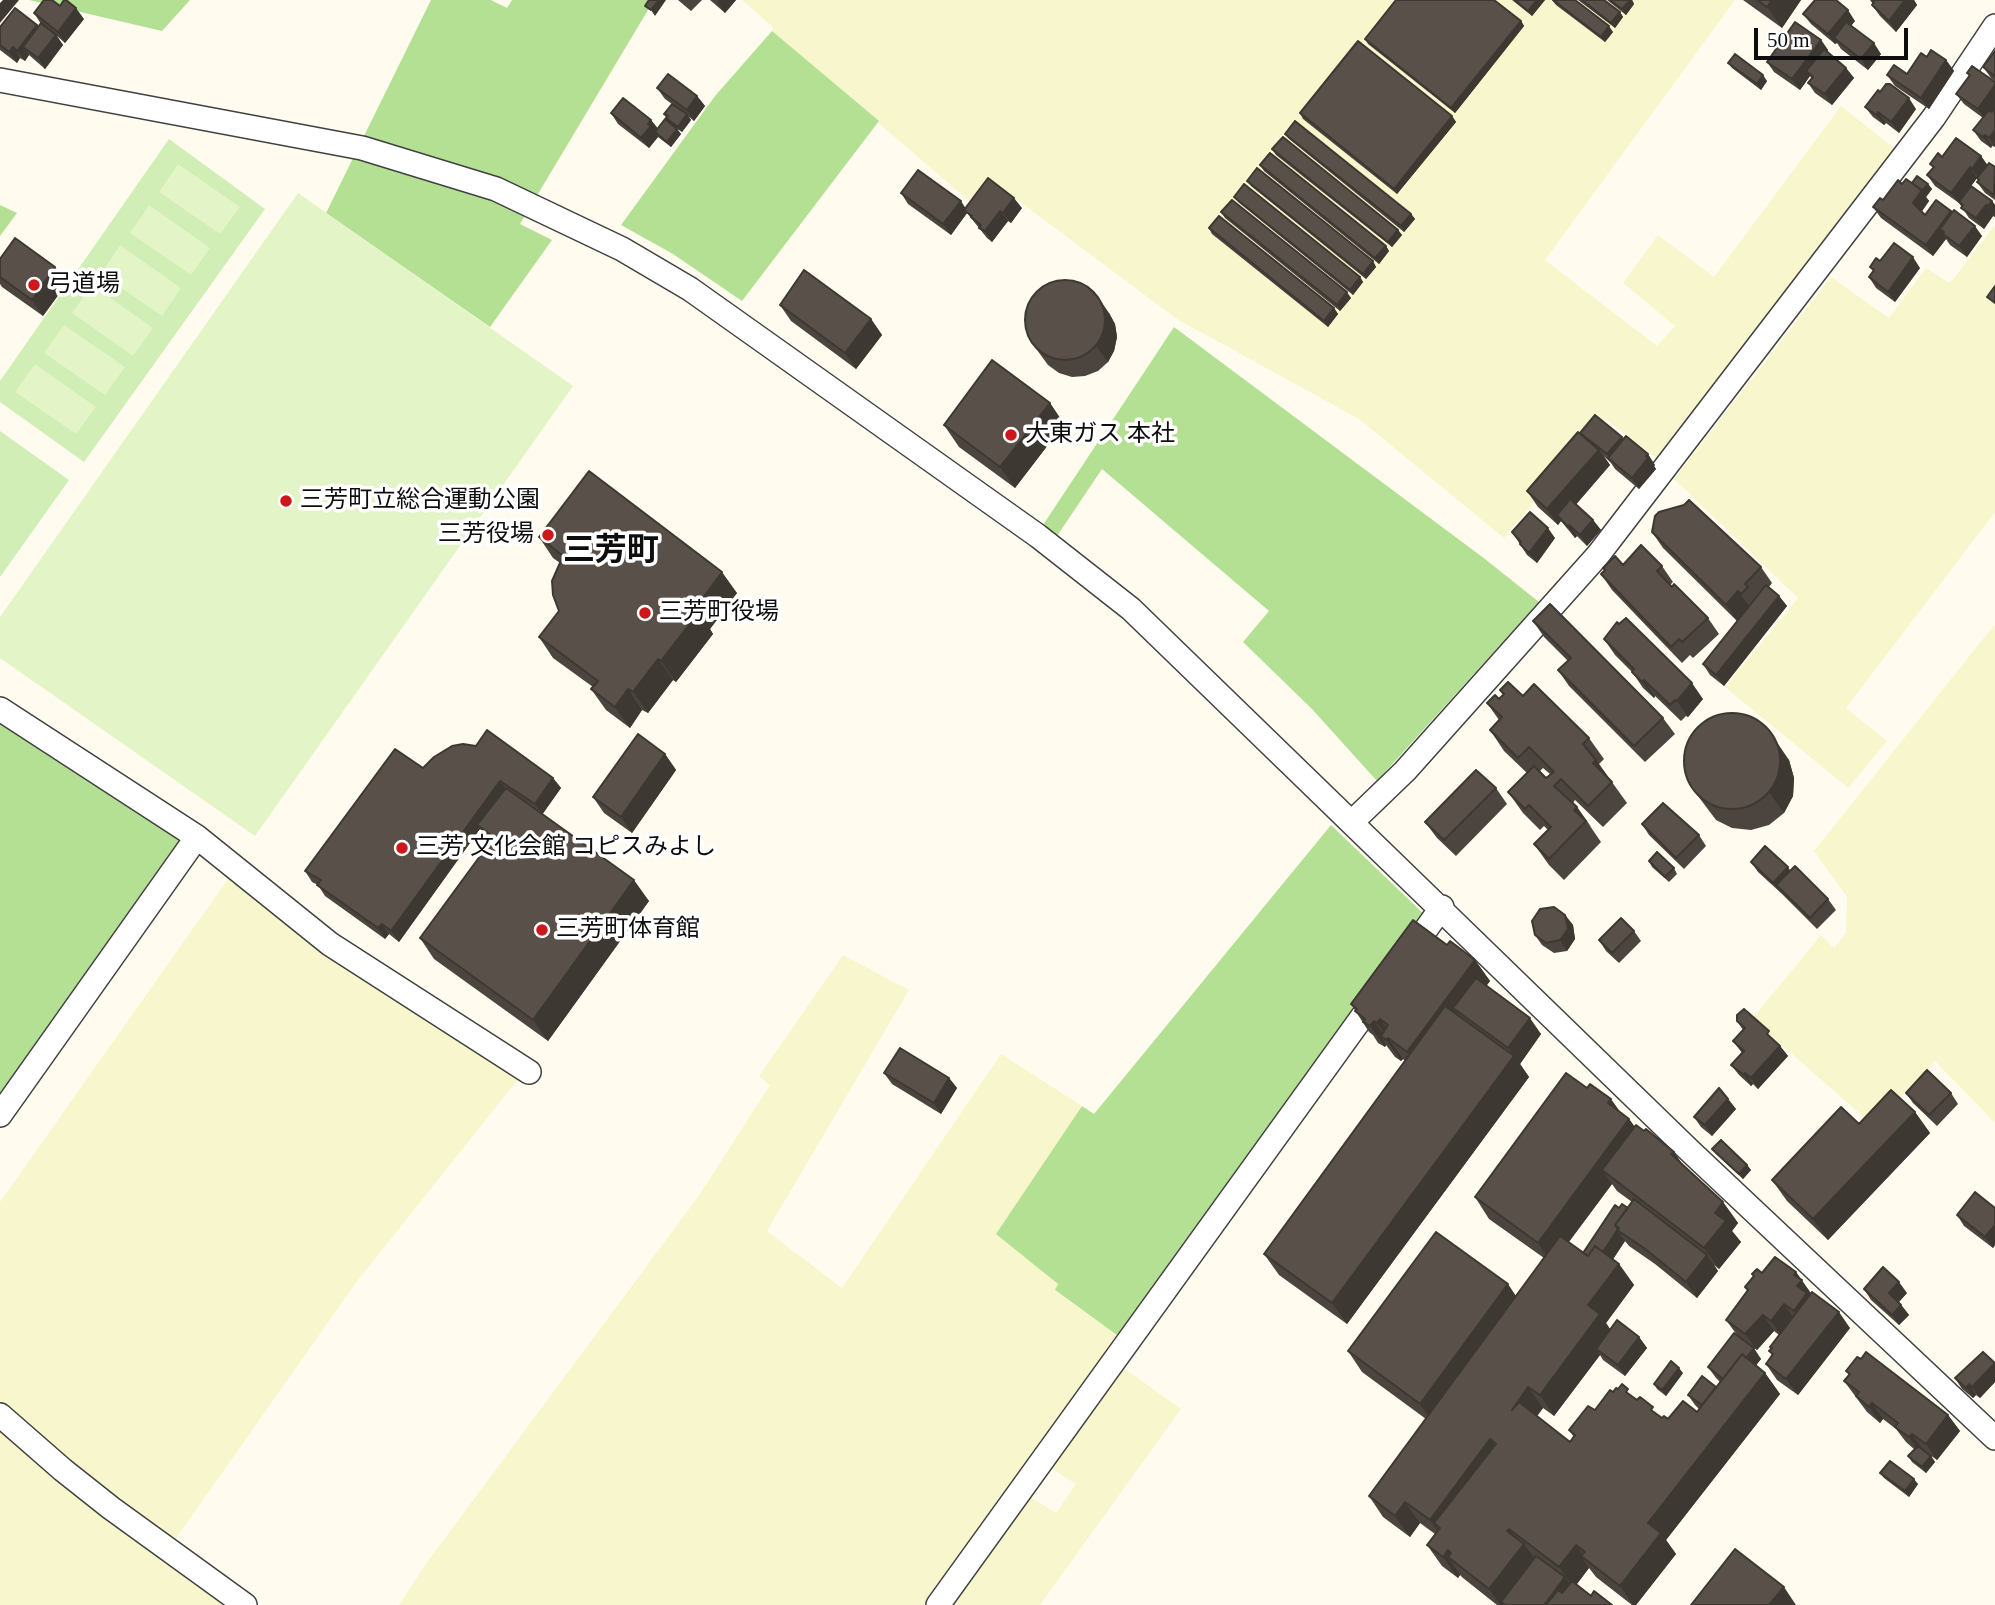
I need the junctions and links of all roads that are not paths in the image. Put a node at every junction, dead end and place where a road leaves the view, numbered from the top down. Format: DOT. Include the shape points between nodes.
graph roads {
  1 [pos="1995,26"];
  2 [pos="0,80"];
  3 [pos="0,709"];
  4 [pos="1352,822"];
  5 [pos="197,837"];
  6 [pos="1442,907"];
  7 [pos="530,1072"];
  8 [pos="0,1115"];
  9 [pos="0,1415"];
  10 [pos="1995,1438"];
  11 [pos="245,1605"];
  12 [pos="938,1605"];
  1 -- 4 [label="street" via="1934,117 1598,555 1405,771"];
  2 -- 4 [label="street" via="362,148 496,189 622,248 701,297 1038,536 1131,609"];
  3 -- 5 [label="street"];
  4 -- 6 [label="street"];
  5 -- 7 [label="street" via="330,944"];
  5 -- 8 [label="street"];
  6 -- 10 [label="street" via="1700,1160"];
  6 -- 12 [label="street"];
  9 -- 11 [label="street" via="111,1508"];
}
